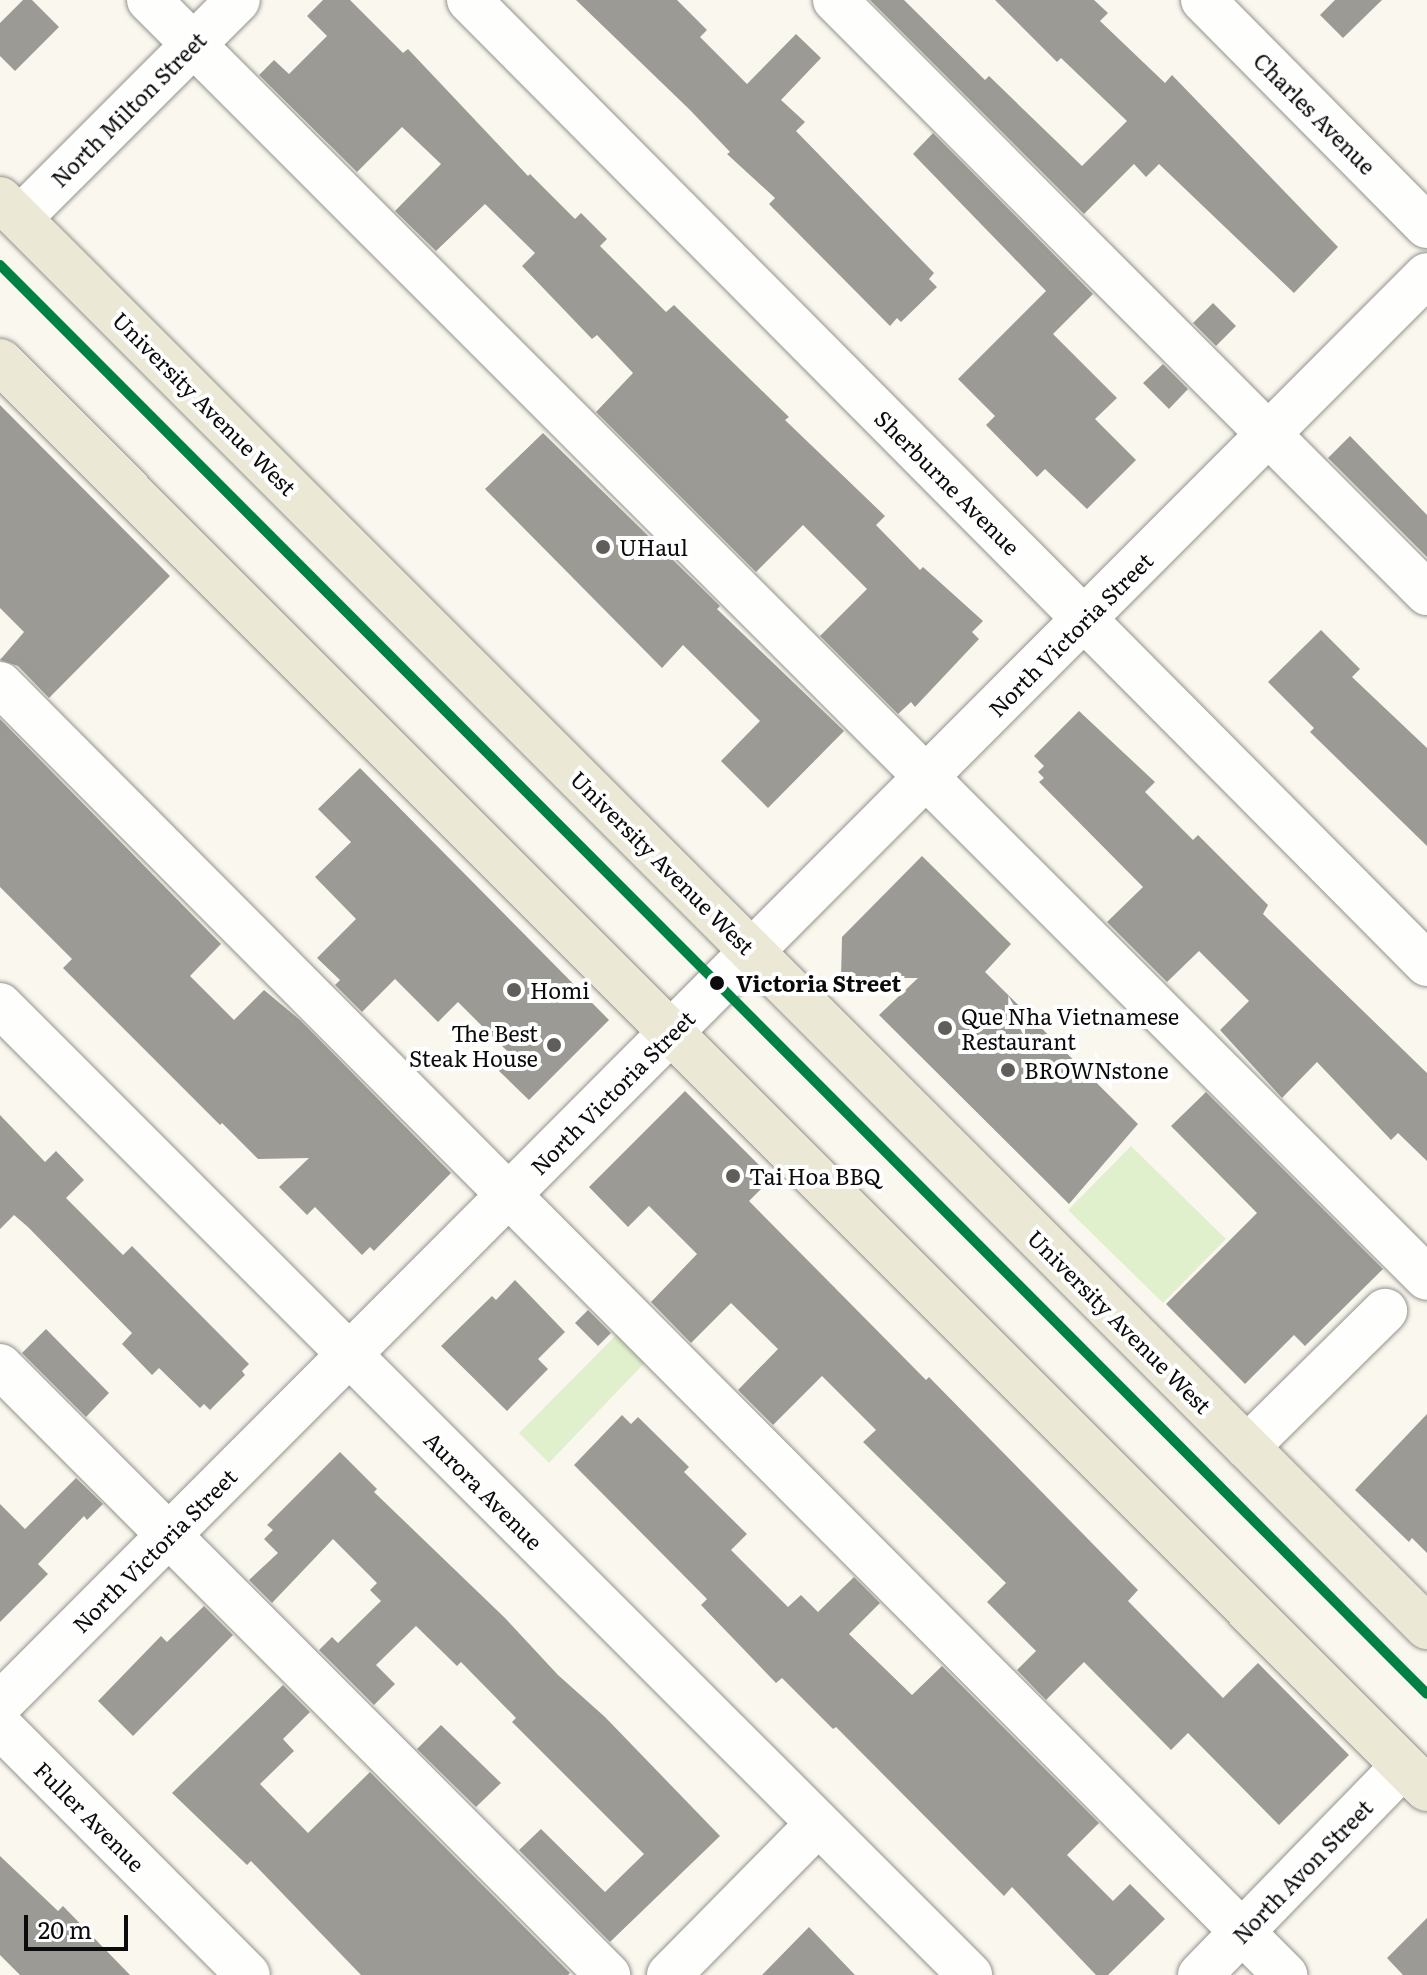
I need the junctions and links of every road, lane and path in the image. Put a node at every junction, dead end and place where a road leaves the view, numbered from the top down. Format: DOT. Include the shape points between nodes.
graph roads {
  1 [pos="149,0"];
  2 [pos="238,0"];
  3 [pos="469,0"];
  4 [pos="835,0"];
  5 [pos="1203,0"];
  6 [pos="193,44"];
  7 [pos="10,208"];
  8 [pos="1427,226"];
  9 [pos="1427,275"];
  10 [pos="0,361"];
  11 [pos="1269,435"];
  12 [pos="1427,593"];
  13 [pos="1085,619"];
  14 [pos="0,684"];
  15 [pos="928,777"];
  16 [pos="752,951"];
  17 [pos="1427,964"];
  18 [pos="0,1005"];
  19 [pos="671,1035"];
  20 [pos="508,1196"];
  21 [pos="1427,1278"];
  22 [pos="1385,1311"];
  23 [pos="349,1355"];
  24 [pos="0,1366"];
  25 [pos="1247,1447"];
  26 [pos="169,1533"];
  27 [pos="1427,1627"];
  28 [pos="0,1704"];
  29 [pos="0,1726"];
  30 [pos="1415,1778"];
  31 [pos="818,1824"];
  32 [pos="1242,1932"];
  33 [pos="248,1975"];
  34 [pos="608,1975"];
  35 [pos="669,1975"];
  36 [pos="970,1975"];
  37 [pos="1200,1975"];
  38 [pos="1285,1975"];
  1 -- 6 [label="street"];
  2 -- 6 [label="street, North Milton Street"];
  3 -- 13 [label="street, Sherburne Avenue"];
  4 -- 11 [label="street"];
  5 -- 8 [label="street, Charles Avenue"];
  6 -- 7 [label="street, North Milton Street"];
  6 -- 15 [label="street"];
  7 -- 16 [label="main road, University Avenue West"];
  9 -- 11 [label="street, North Victoria Street"];
  10 -- 19 [label="main road"];
  11 -- 12 [label="street"];
  11 -- 13 [label="street, North Victoria Street"];
  13 -- 15 [label="street, North Victoria Street"];
  13 -- 17 [label="street, Sherburne Avenue"];
  14 -- 20 [label="street"];
  15 -- 16 [label="street, North Victoria Street"];
  15 -- 21 [label="street"];
  16 -- 19 [label="street, North Victoria Street"];
  16 -- 25 [label="main road, University Avenue West"];
  18 -- 23 [label="street, Aurora Avenue"];
  19 -- 20 [label="street, North Victoria Street"];
  19 -- 30 [label="main road"];
  20 -- 23 [label="street, North Victoria Street"];
  20 -- 32 [label="street"];
  22 -- 25 [label="street"];
  23 -- 26 [label="street, North Victoria Street"];
  23 -- 31 [label="street, Aurora Avenue"];
  24 -- 26 [label="street"];
  25 -- 27 [label="main road, University Avenue West"];
  26 -- 28 [label="street, North Victoria Street"];
  26 -- 34 [label="street"];
  29 -- 33 [label="street, Fuller Avenue"];
  30 -- 32 [label="street, North Avon Street"];
  31 -- 35 [label="street"];
  31 -- 36 [label="street, Aurora Avenue"];
  32 -- 37 [label="street, North Avon Street"];
  32 -- 38 [label="street"];
}
